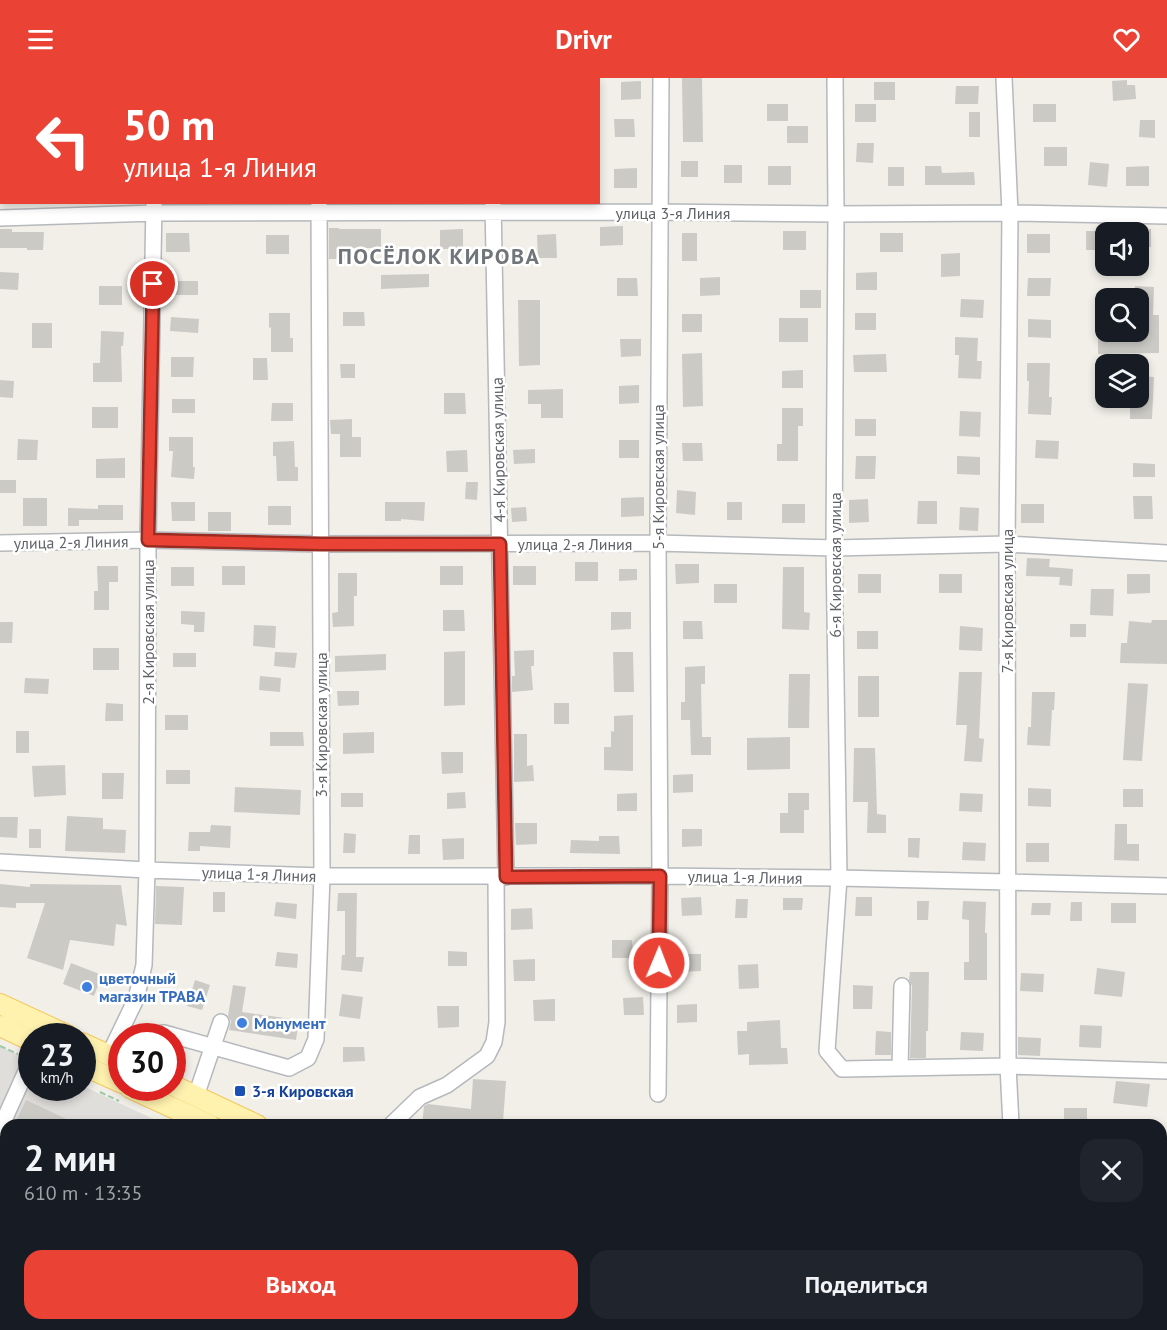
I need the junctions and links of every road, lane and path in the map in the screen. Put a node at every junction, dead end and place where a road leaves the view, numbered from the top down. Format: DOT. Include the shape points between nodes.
graph roads {
  1 [pos="661,78"];
  2 [pos="835,78"];
  3 [pos="1004,78"];
  4 [pos="154,208"];
  5 [pos="319,208"];
  6 [pos="493,208"];
  7 [pos="660,212"];
  8 [pos="1010,213"];
  9 [pos="836,214"];
  10 [pos="1167,216"];
  11 [pos="0,218"];
  12 [pos="148,540"];
  13 [pos="0,543"];
  14 [pos="658,543"];
  15 [pos="321,544"];
  16 [pos="500,544"];
  17 [pos="1006,544"];
  18 [pos="834,548"];
  19 [pos="1167,553"];
  20 [pos="0,862"];
  21 [pos="147,870"];
  22 [pos="322,876"];
  23 [pos="660,876"];
  24 [pos="501,877"];
  25 [pos="839,878"];
  26 [pos="1008,882"];
  27 [pos="1167,886"];
  28 [pos="902,986"];
  29 [pos="0,1004"];
  30 [pos="221,1022"];
  31 [pos="41,1023"];
  32 [pos="127,1023"];
  33 [pos="0,1032"];
  34 [pos="186,1039"];
  35 [pos="18,1044"];
  36 [pos="18,1044"];
  37 [pos="213,1046"];
  38 [pos="1008,1066"];
  39 [pos="900,1068"];
  40 [pos="1167,1071"];
  41 [pos="18,1085"];
  42 [pos="186,1091"];
  43 [pos="658,1094"];
  44 [pos="196,1096"];
  45 [pos="158,1101"];
  46 [pos="4,1119"];
  47 [pos="197,1119"];
  48 [pos="244,1119"];
  49 [pos="398,1119"];
  50 [pos="1011,1119"];
  1 -- 7 [label="street, 5-я Кировская улица"];
  2 -- 9 [label="street, 6-я Кировская улица"];
  3 -- 8 [label="street, 7-я Кировская улица"];
  4 -- 5 [label="street, улица 3-я Линия"];
  4 -- 11 [label="street, улица 3-я Линия"];
  4 -- 12 [label="street, 2-я Кировская улица"];
  5 -- 6 [label="street, улица 3-я Линия"];
  5 -- 15 [label="street, 3-я Кировская улица"];
  6 -- 7 [label="street, улица 3-я Линия"];
  6 -- 16 [label="street, 4-я Кировская улица"];
  7 -- 9 [label="street, улица 3-я Линия"];
  7 -- 14 [label="street, 5-я Кировская улица"];
  8 -- 9 [label="street, улица 3-я Линия"];
  8 -- 10 [label="street, улица 3-я Линия"];
  8 -- 17 [label="street, 7-я Кировская улица"];
  9 -- 18 [label="street, 6-я Кировская улица"];
  12 -- 13 [label="street, улица 2-я Линия"];
  12 -- 15 [label="street, улица 2-я Линия"];
  12 -- 21 [label="street, 2-я Кировская улица"];
  14 -- 16 [label="street, улица 2-я Линия"];
  14 -- 18 [label="street, улица 2-я Линия"];
  14 -- 23 [label="street, 5-я Кировская улица"];
  15 -- 16 [label="street, улица 2-я Линия"];
  15 -- 22 [label="street, 3-я Кировская улица"];
  16 -- 24 [label="street, 4-я Кировская улица"];
  17 -- 18 [label="street, улица 2-я Линия"];
  17 -- 19 [label="street, улица 2-я Линия"];
  17 -- 26 [label="street, 7-я Кировская улица"];
  18 -- 25 [label="street, 6-я Кировская улица"];
  20 -- 21 [label="street, улица 1-я Линия"];
  21 -- 22 [label="street, улица 1-я Линия"];
  21 -- 32 [label="street, 2-я Кировская улица" via="144,966"];
  22 -- 24 [label="street, улица 1-я Линия"];
  22 -- 37 [label="street, 3-я Кировская улица" via="316,1039 308,1058 289,1068"];
  23 -- 24 [label="street, улица 1-я Линия"];
  23 -- 25 [label="street, улица 1-я Линия"];
  23 -- 43 [label="street, 5-я Кировская улица"];
  24 -- 49 [label="street, 4-я Кировская улица" via="494,1042 487,1056 447,1085 420,1097"];
  25 -- 26 [label="street, улица 1-я Линия"];
  25 -- 39 [label="street, 6-я Кировская улица" via="827,1051 842,1069"];
  26 -- 27 [label="street, улица 1-я Линия"];
  26 -- 38 [label="street, 7-я Кировская улица"];
  28 -- 39 [label="street"];
  29 -- 31 [label="main road"];
  30 -- 37 [label="street"];
  33 -- 35 [label="main road"];
  33 -- 36 [label="path"];
  34 -- 37 [label="street, 3-я Кировская улица"];
  37 -- 44 [label="street"];
  38 -- 39 [label="street"];
  38 -- 40 [label="street"];
  38 -- 50 [label="street, 7-я Кировская улица"];
  41 -- 46 [label="street"];
  42 -- 44 [label="main road"];
  44 -- 48 [label="main road"];
  45 -- 47 [label="main road"];
}
